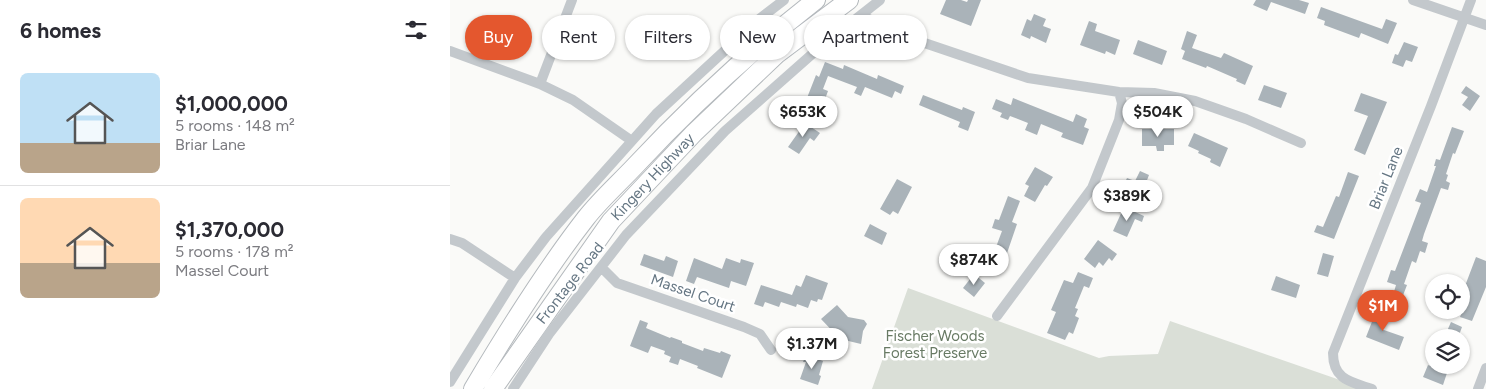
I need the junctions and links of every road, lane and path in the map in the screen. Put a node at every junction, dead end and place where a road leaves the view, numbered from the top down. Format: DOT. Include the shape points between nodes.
graph roads {
  1 [pos="572,0"];
  2 [pos="784,0"];
  3 [pos="816,0"];
  4 [pos="849,0"];
  5 [pos="880,0"];
  6 [pos="1414,0"];
  7 [pos="1471,0"];
  8 [pos="861,15"];
  9 [pos="1464,18"];
  10 [pos="1486,26"];
  11 [pos="927,44"];
  12 [pos="450,51"];
  13 [pos="806,60"];
  14 [pos="540,84"];
  15 [pos="1119,92"];
  16 [pos="632,141"];
  17 [pos="1301,143"];
  18 [pos="450,239"];
  19 [pos="602,267"];
  20 [pos="515,278"];
  21 [pos="997,316"];
  22 [pos="771,350"];
  23 [pos="1486,368"];
  24 [pos="450,382"];
  25 [pos="473,389"];
  26 [pos="494,389"];
  27 [pos="513,389"];
  28 [pos="1372,389"];
  29 [pos="1478,389"];
  1 -- 14 [label="street"];
  2 -- 16 [label="street" via="656,114"];
  3 -- 25 [label="highway, Kingery Highway" via="718,83 587,217 532,292"];
  4 -- 26 [label="highway, Kingery Highway" via="777,54 694,133 611,221"];
  5 -- 8 [label="street, Frontage Road"];
  6 -- 9 [label="street"];
  7 -- 9 [label="street, Briar Lane"];
  9 -- 10 [label="street"];
  9 -- 28 [label="street, Briar Lane" via="1333,353 1339,374 1346,380"];
  11 -- 15 [label="street" via="1028,78"];
  12 -- 14 [label="street"];
  13 -- 19 [label="street, Frontage Road" via="725,132 626,235"];
  14 -- 16 [label="street" via="573,100"];
  15 -- 17 [label="street" via="1154,93 1196,101"];
  15 -- 21 [label="street" via="1122,103 1119,120 1092,188"];
  16 -- 20 [label="street" via="546,237"];
  18 -- 20 [label="street" via="462,243"];
  19 -- 22 [label="street, Massel Court" via="617,283 760,334"];
  19 -- 27 [label="street, Frontage Road" via="549,334"];
  20 -- 24 [label="street"];
  23 -- 29 [label="street"];
}
